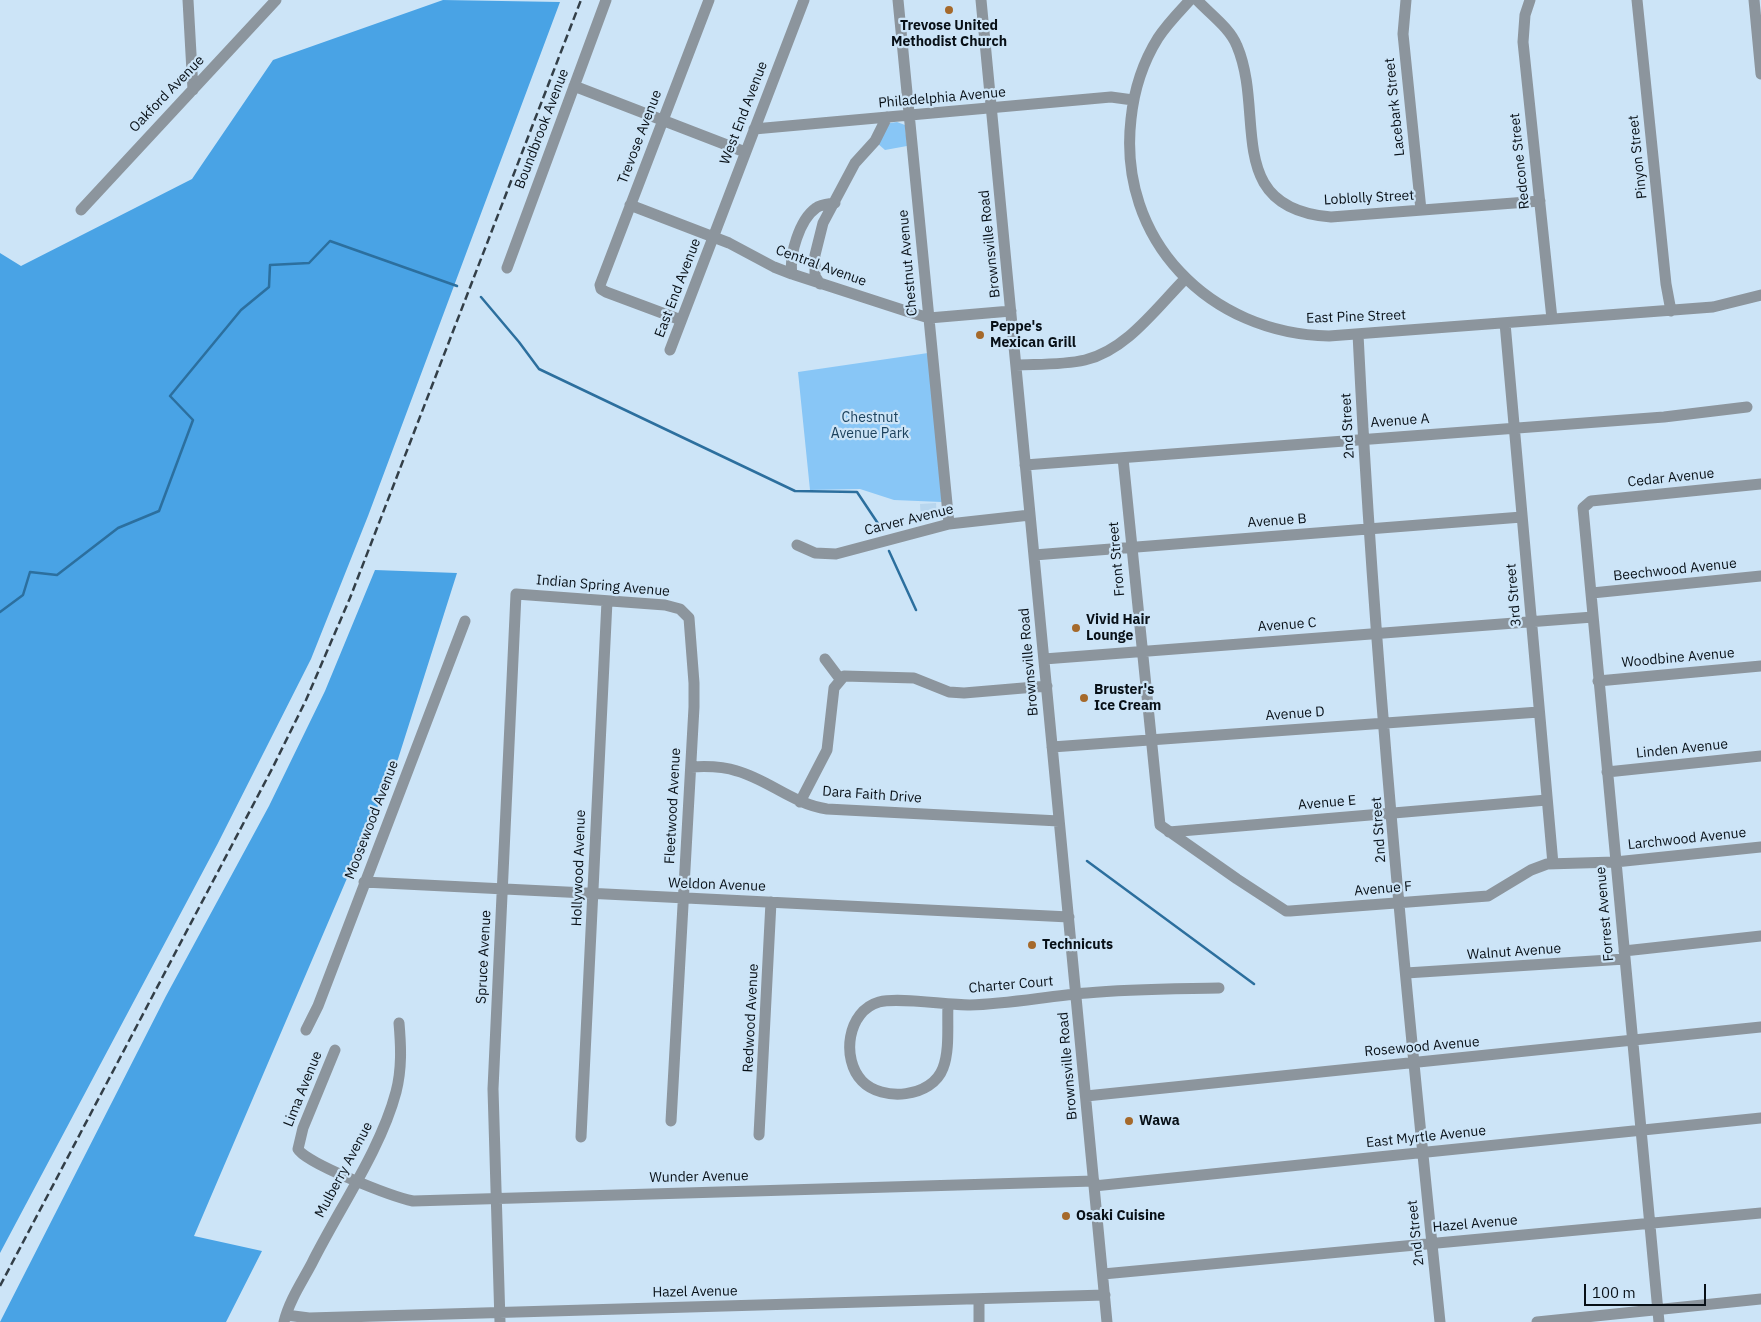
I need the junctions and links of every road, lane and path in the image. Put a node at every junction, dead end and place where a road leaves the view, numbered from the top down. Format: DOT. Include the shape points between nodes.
graph roads {
  1 [pos="188,0"];
  2 [pos="276,0"];
  3 [pos="606,0"];
  4 [pos="709,0"];
  5 [pos="804,0"];
  6 [pos="898,0"];
  7 [pos="981,0"];
  8 [pos="1190,0"];
  9 [pos="1197,0"];
  10 [pos="1406,0"];
  11 [pos="1530,0"];
  12 [pos="1638,0"];
  13 [pos="1754,0"];
  14 [pos="1761,74"];
  15 [pos="574,86"];
  16 [pos="193,90"];
  17 [pos="1133,100"];
  18 [pos="991,108"];
  19 [pos="909,116"];
  20 [pos="887,118"];
  21 [pos="662,120"];
  22 [pos="754,129"];
  23 [pos="745,152"];
  24 [pos="1540,201"];
  25 [pos="835,203"];
  26 [pos="630,205"];
  27 [pos="81,210"];
  28 [pos="1421,210"];
  29 [pos="713,237"];
  30 [pos="508,268"];
  31 [pos="792,274"];
  32 [pos="1186,278"];
  33 [pos="820,284"];
  34 [pos="1761,295"];
  35 [pos="1011,311"];
  36 [pos="1670,311"];
  37 [pos="929,318"];
  38 [pos="1552,319"];
  39 [pos="681,320"];
  40 [pos="1506,323"];
  41 [pos="1358,334"];
  42 [pos="670,350"];
  43 [pos="1016,365"];
  44 [pos="1747,407"];
  45 [pos="1516,427"];
  46 [pos="1363,438"];
  47 [pos="1123,458"];
  48 [pos="1025,465"];
  49 [pos="1761,484"];
  50 [pos="1585,504"];
  51 [pos="1030,515"];
  52 [pos="1522,516"];
  53 [pos="949,524"];
  54 [pos="1371,528"];
  55 [pos="797,545"];
  56 [pos="1131,547"];
  57 [pos="1034,555"];
  58 [pos="1761,576"];
  59 [pos="1592,593"];
  60 [pos="516,594"];
  61 [pos="607,601"];
  62 [pos="686,612"];
  63 [pos="1593,617"];
  64 [pos="465,621"];
  65 [pos="1532,621"];
  66 [pos="1378,633"];
  67 [pos="1141,650"];
  68 [pos="1044,659"];
  69 [pos="825,660"];
  70 [pos="1761,666"];
  71 [pos="840,679"];
  72 [pos="1598,681"];
  73 [pos="1047,686"];
  74 [pos="1539,712"];
  75 [pos="1384,722"];
  76 [pos="1152,740"];
  77 [pos="1052,746"];
  78 [pos="1761,756"];
  79 [pos="691,767"];
  80 [pos="1607,772"];
  81 [pos="1547,800"];
  82 [pos="800,802"];
  83 [pos="1392,813"];
  84 [pos="1060,821"];
  85 [pos="1169,832"];
  86 [pos="1761,847"];
  87 [pos="1616,862"];
  88 [pos="1553,864"];
  89 [pos="364,882"];
  90 [pos="502,889"];
  91 [pos="592,894"];
  92 [pos="684,899"];
  93 [pos="771,902"];
  94 [pos="1399,902"];
  95 [pos="1069,917"];
  96 [pos="1761,936"];
  97 [pos="1624,955"];
  98 [pos="1406,974"];
  99 [pos="1219,988"];
  100 [pos="1076,994"];
  101 [pos="948,1004"];
  102 [pos="399,1023"];
  103 [pos="1761,1027"];
  104 [pos="306,1030"];
  105 [pos="1632,1041"];
  106 [pos="335,1050"];
  107 [pos="1415,1063"];
  108 [pos="1086,1096"];
  109 [pos="1761,1118"];
  110 [pos="672,1121"];
  111 [pos="1641,1130"];
  112 [pos="759,1135"];
  113 [pos="581,1137"];
  114 [pos="1423,1152"];
  115 [pos="312,1160"];
  116 [pos="357,1180"];
  117 [pos="1094,1184"];
  118 [pos="497,1198"];
  119 [pos="1761,1214"];
  120 [pos="1650,1224"];
  121 [pos="1432,1244"];
  122 [pos="1103,1274"];
  123 [pos="1105,1295"];
  124 [pos="1761,1299"];
  125 [pos="979,1300"];
  126 [pos="1658,1309"];
  127 [pos="500,1317"];
  128 [pos="285,1319"];
  129 [pos="980,1322"];
  130 [pos="1107,1322"];
  131 [pos="1440,1322"];
  132 [pos="1537,1322"];
  133 [pos="1659,1322"];
  1 -- 16 [label="street"];
  2 -- 16 [label="street, Oakford Avenue"];
  3 -- 15 [label="street, Boundbrook Avenue"];
  4 -- 21 [label="street, Trevose Avenue"];
  5 -- 22 [label="street, West End Avenue"];
  6 -- 19 [label="street, Chestnut Avenue"];
  7 -- 18 [label="street, Brownsville Road"];
  8 -- 17 [label="street, East Pine Street" via="1156,42 1142,69"];
  9 -- 28 [label="street, Loblolly Street" via="1231,34 1238,46 1255,164 1261,180 1277,198 1297,210 1319,216"];
  10 -- 28 [label="street, Lacebark Street" via="1403,34"];
  11 -- 24 [label="street, Redcone Street" via="1523,42"];
  12 -- 36 [label="street, Pinyon Street"];
  13 -- 14 [label="street"];
  15 -- 21 [label="street"];
  15 -- 30 [label="street, Boundbrook Avenue"];
  16 -- 27 [label="street, Oakford Avenue"];
  17 -- 18 [label="street, Philadelphia Avenue" via="1111,97"];
  17 -- 32 [label="street, East Pine Street" via="1128,149 1136,197 1156,242"];
  18 -- 19 [label="street, Philadelphia Avenue"];
  18 -- 35 [label="street, Brownsville Road"];
  19 -- 20 [label="street, Philadelphia Avenue"];
  19 -- 37 [label="street, Chestnut Avenue"];
  20 -- 22 [label="street, Philadelphia Avenue"];
  20 -- 25 [label="street" via="875,141 855,163"];
  21 -- 23 [label="street"];
  21 -- 26 [label="street, Trevose Avenue"];
  22 -- 23 [label="street, West End Avenue"];
  23 -- 29 [label="street, West End Avenue"];
  24 -- 28 [label="street, Loblolly Street"];
  24 -- 38 [label="street, Redcone Street"];
  25 -- 31 [label="street" via="817,207 806,219 790,264"];
  25 -- 33 [label="street" via="816,244 815,276"];
  26 -- 29 [label="street, Central Avenue"];
  26 -- 39 [label="street, Trevose Avenue" via="600,284 601,289"];
  29 -- 31 [label="street, Central Avenue"];
  29 -- 39 [label="street, East End Avenue"];
  31 -- 33 [label="street, Central Avenue"];
  32 -- 41 [label="street, East Pine Street" via="1218,306 1266,327 1310,336"];
  32 -- 43 [label="street" via="1129,336 1108,352 1076,362"];
  33 -- 37 [label="street, Central Avenue"];
  34 -- 36 [label="street, East Pine Street" via="1714,307"];
  35 -- 37 [label="street, Central Avenue"];
  35 -- 43 [label="street, Brownsville Road"];
  36 -- 38 [label="street, East Pine Street"];
  37 -- 53 [label="street, Chestnut Avenue"];
  38 -- 40 [label="street, East Pine Street"];
  39 -- 42 [label="street, East End Avenue"];
  40 -- 41 [label="street, East Pine Street"];
  40 -- 45 [label="street, 3rd Street"];
  41 -- 46 [label="street, 2nd Street"];
  43 -- 48 [label="street, Brownsville Road"];
  44 -- 45 [label="street, Avenue A" via="1664,418"];
  45 -- 46 [label="street, Avenue A"];
  45 -- 52 [label="street, 3rd Street"];
  46 -- 47 [label="street, Avenue A"];
  46 -- 54 [label="street, 2nd Street"];
  47 -- 48 [label="street, Avenue A"];
  47 -- 56 [label="street, Front Street"];
  48 -- 51 [label="street, Brownsville Road"];
  49 -- 50 [label="street, Cedar Avenue"];
  50 -- 59 [label="street, Forrest Avenue"];
  51 -- 53 [label="street, Carver Avenue"];
  51 -- 57 [label="street, Brownsville Road"];
  52 -- 54 [label="street, Avenue B"];
  52 -- 65 [label="street, 3rd Street"];
  53 -- 55 [label="street, Carver Avenue" via="836,554 815,553"];
  54 -- 56 [label="street, Avenue B"];
  54 -- 66 [label="street, 2nd Street"];
  56 -- 57 [label="street, Avenue B"];
  56 -- 67 [label="street, Front Street"];
  57 -- 68 [label="street, Brownsville Road"];
  58 -- 59 [label="street, Beechwood Avenue"];
  59 -- 63 [label="street, Forrest Avenue"];
  60 -- 61 [label="street, Indian Spring Avenue"];
  60 -- 90 [label="street, Spruce Avenue"];
  61 -- 62 [label="street, Indian Spring Avenue" via="665,605"];
  61 -- 91 [label="street, Hollywood Avenue"];
  62 -- 79 [label="street, Fleetwood Avenue" via="690,622 694,683"];
  63 -- 65 [label="street"];
  63 -- 72 [label="street, Forrest Avenue"];
  64 -- 89 [label="street, Moosewood Avenue"];
  65 -- 66 [label="street, Avenue C"];
  65 -- 74 [label="street, 3rd Street"];
  66 -- 67 [label="street, Avenue C"];
  66 -- 75 [label="street, 2nd Street"];
  67 -- 68 [label="street, Avenue C"];
  67 -- 76 [label="street, Front Street"];
  68 -- 73 [label="street, Brownsville Road"];
  69 -- 71 [label="street"];
  70 -- 72 [label="street, Woodbine Avenue"];
  71 -- 73 [label="street" via="849,675 914,678 949,692 964,693"];
  71 -- 82 [label="street" via="834,688 827,750"];
  72 -- 80 [label="street, Forrest Avenue"];
  73 -- 77 [label="street, Brownsville Road"];
  74 -- 75 [label="street, Avenue D"];
  74 -- 81 [label="street, 3rd Street"];
  75 -- 76 [label="street, Avenue D"];
  75 -- 83 [label="street, 2nd Street"];
  76 -- 77 [label="street, Avenue D"];
  76 -- 85 [label="street, Front Street" via="1158,819 1162,828"];
  77 -- 84 [label="street, Brownsville Road"];
  78 -- 80 [label="street, Linden Avenue"];
  79 -- 82 [label="street, Dara Faith Drive" via="714,766 738,771"];
  79 -- 92 [label="street, Fleetwood Avenue"];
  80 -- 87 [label="street, Forrest Avenue"];
  81 -- 83 [label="street, Avenue E"];
  81 -- 88 [label="street, 3rd Street"];
  82 -- 84 [label="street, Dara Faith Drive" via="827,809"];
  83 -- 85 [label="street, Avenue E"];
  83 -- 94 [label="street, 2nd Street"];
  84 -- 95 [label="street, Brownsville Road"];
  85 -- 94 [label="street, Avenue F" via="1286,911"];
  86 -- 87 [label="street, Larchwood Avenue"];
  87 -- 88 [label="street, Avenue F"];
  87 -- 97 [label="street, Forrest Avenue"];
  88 -- 94 [label="street, Avenue F" via="1531,870 1488,896"];
  89 -- 90 [label="street, Weldon Avenue"];
  89 -- 104 [label="street, Moosewood Avenue"];
  90 -- 91 [label="street, Weldon Avenue"];
  90 -- 118 [label="street, Spruce Avenue" via="493,1089"];
  91 -- 92 [label="street, Weldon Avenue"];
  91 -- 113 [label="street, Hollywood Avenue"];
  92 -- 93 [label="street, Weldon Avenue"];
  92 -- 110 [label="street, Fleetwood Avenue"];
  93 -- 95 [label="street, Weldon Avenue"];
  93 -- 112 [label="street, Redwood Avenue"];
  94 -- 98 [label="street, 2nd Street"];
  95 -- 100 [label="street, Brownsville Road"];
  96 -- 97 [label="street, Walnut Avenue"];
  97 -- 98 [label="street, Walnut Avenue"];
  97 -- 105 [label="street, Forrest Avenue"];
  98 -- 107 [label="street, 2nd Street"];
  99 -- 100 [label="street"];
  100 -- 101 [label="street, Charter Court"];
  100 -- 108 [label="street, Brownsville Road"];
  101 -- 101 [label="street, Charter Court" via="887,1001 864,1009 854,1021 850,1036 854,1067 861,1080 883,1093 919,1091 934,1082 945,1062"];
  102 -- 116 [label="street, Mulberry Avenue" via="400,1058 396,1091 381,1133"];
  103 -- 105 [label="street, Rosewood Avenue"];
  105 -- 107 [label="street, Rosewood Avenue"];
  105 -- 111 [label="street, Forrest Avenue"];
  106 -- 115 [label="street, Lima Avenue" via="298,1144 300,1152"];
  107 -- 108 [label="street, Rosewood Avenue"];
  107 -- 114 [label="street, 2nd Street"];
  108 -- 117 [label="street, Brownsville Road"];
  109 -- 111 [label="street, East Myrtle Avenue"];
  111 -- 114 [label="street, East Myrtle Avenue"];
  111 -- 120 [label="street, Forrest Avenue"];
  114 -- 117 [label="street, East Myrtle Avenue"];
  114 -- 121 [label="street, 2nd Street"];
  115 -- 116 [label="street, Wunder Avenue"];
  116 -- 118 [label="street, Wunder Avenue" via="413,1201"];
  116 -- 128 [label="street, Mulberry Avenue" via="334,1218"];
  117 -- 118 [label="street, Wunder Avenue"];
  117 -- 122 [label="street, Brownsville Road"];
  118 -- 127 [label="street, Spruce Avenue"];
  119 -- 120 [label="street, Hazel Avenue"];
  120 -- 121 [label="street, Hazel Avenue"];
  120 -- 126 [label="street, Forrest Avenue"];
  121 -- 122 [label="street, Hazel Avenue"];
  121 -- 131 [label="street, 2nd Street"];
  122 -- 123 [label="street, Brownsville Road"];
  123 -- 125 [label="street, Hazel Avenue"];
  123 -- 130 [label="street, Brownsville Road"];
  124 -- 126 [label="street"];
  125 -- 127 [label="street, Hazel Avenue"];
  125 -- 129 [label="street"];
  126 -- 132 [label="street"];
  126 -- 133 [label="street, Forrest Avenue"];
  127 -- 128 [label="street, Hazel Avenue"];
}
